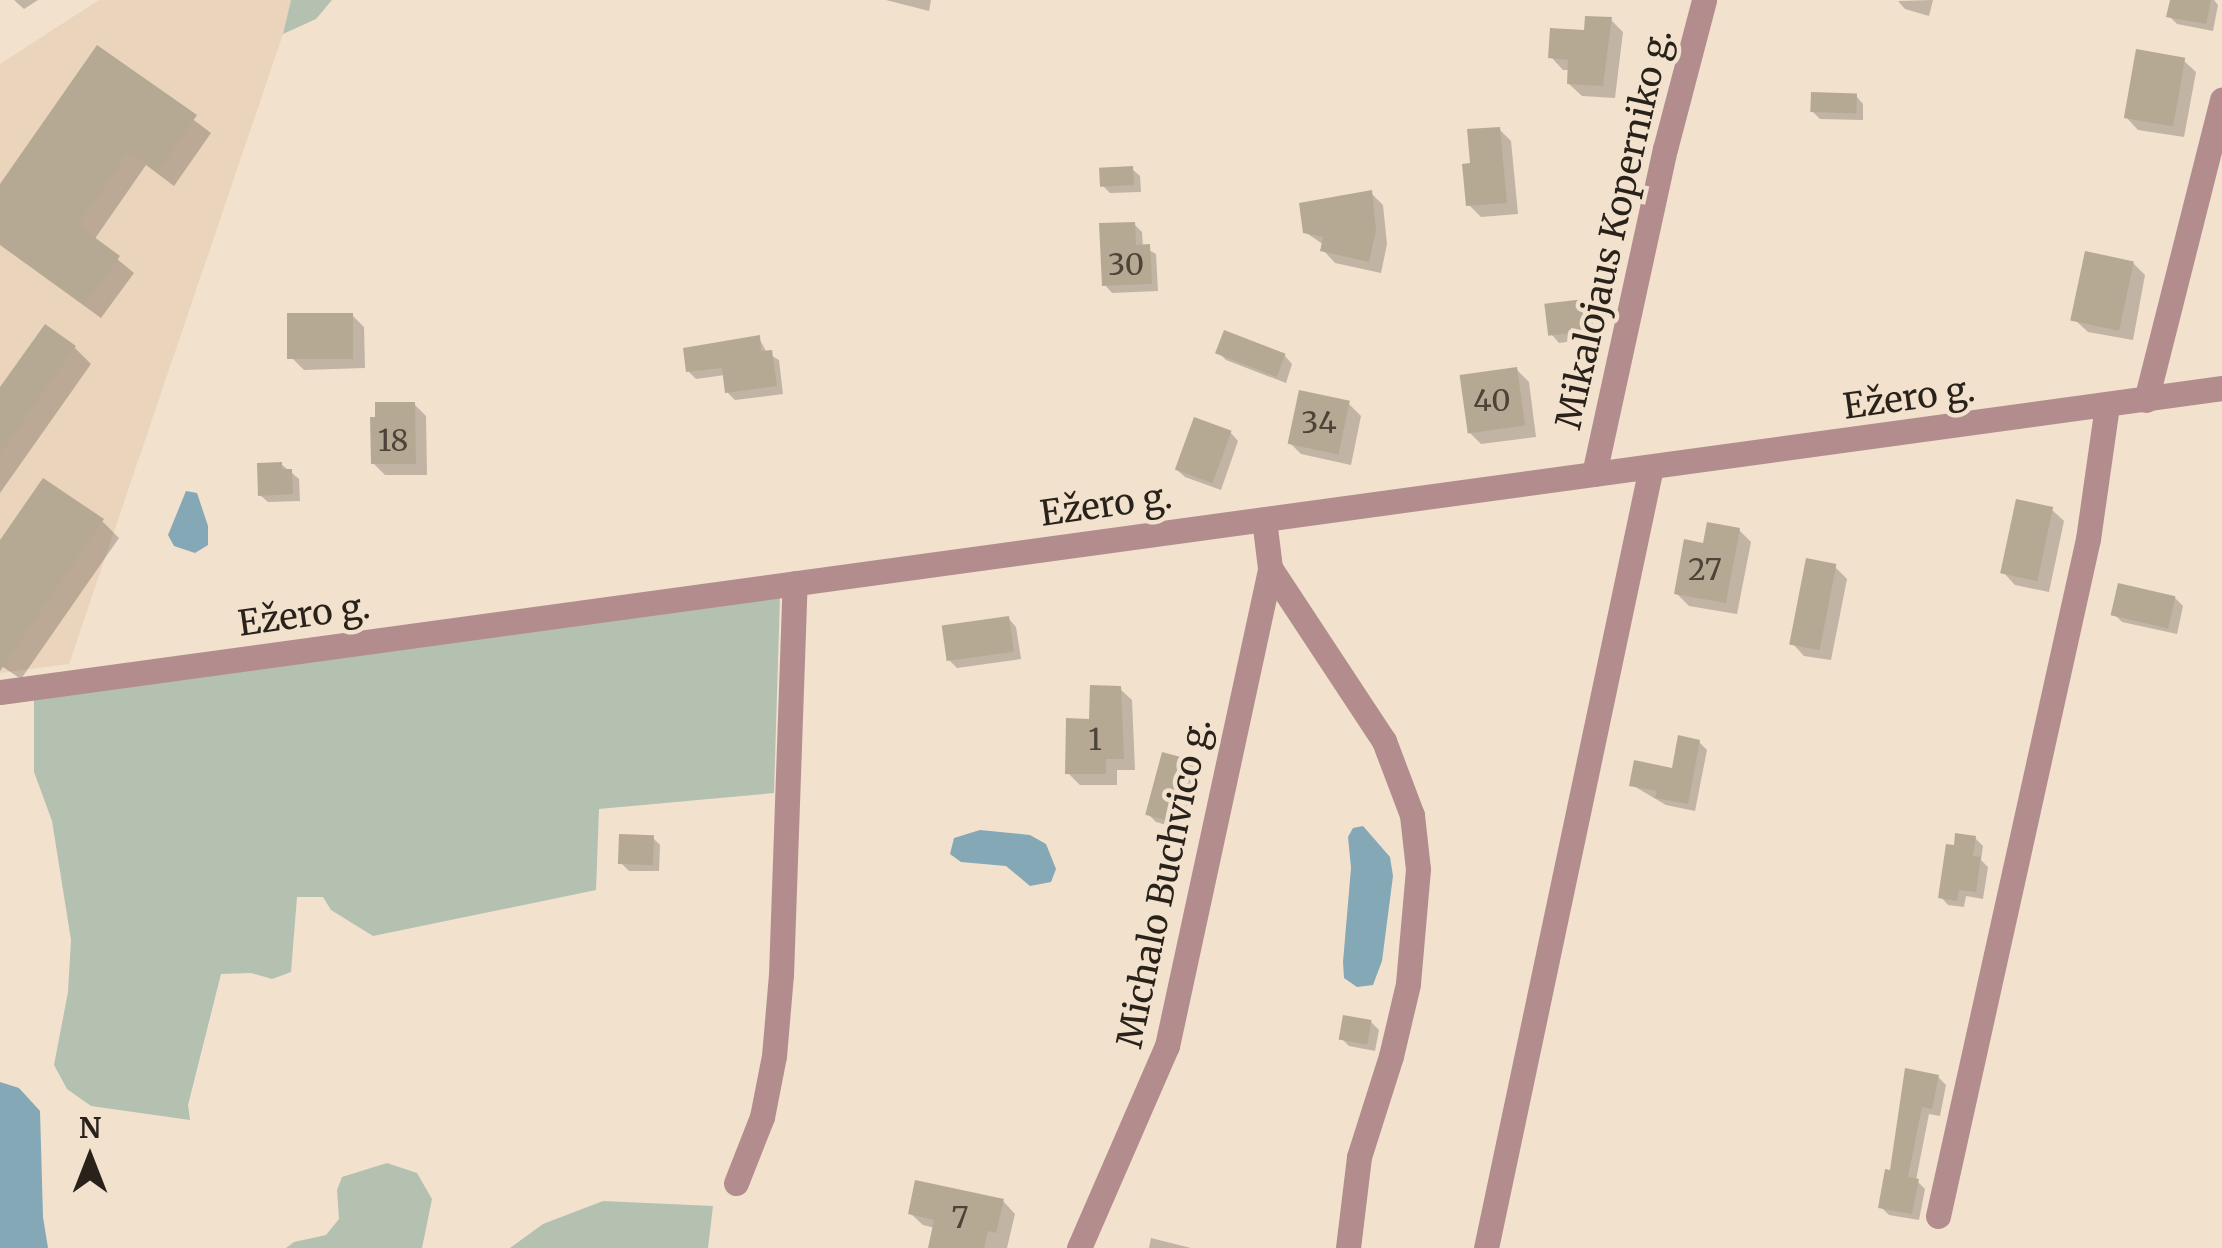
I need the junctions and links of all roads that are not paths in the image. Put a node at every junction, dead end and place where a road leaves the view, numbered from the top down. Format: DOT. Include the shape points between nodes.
graph roads {
  1 [pos="1704,0"];
  2 [pos="2222,99"];
  3 [pos="2222,388"];
  4 [pos="2146,400"];
  5 [pos="2107,405"];
  6 [pos="1651,467"];
  7 [pos="1594,474"];
  8 [pos="1264,519"];
  9 [pos="1270,568"];
  10 [pos="796,583"];
  11 [pos="0,692"];
  12 [pos="736,1183"];
  13 [pos="1938,1216"];
  14 [pos="1080,1248"];
  15 [pos="1348,1248"];
  16 [pos="1486,1248"];
  1 -- 7 [label="street, Mikalojaus Koperniko g."];
  2 -- 4 [label="street"];
  3 -- 4 [label="street, Ežero g."];
  4 -- 5 [label="street, Ežero g."];
  5 -- 6 [label="street, Ežero g."];
  5 -- 13 [label="street" via="2088,539"];
  6 -- 7 [label="street, Ežero g."];
  6 -- 16 [label="street"];
  7 -- 8 [label="street, Ežero g."];
  8 -- 9 [label="street, Michalo Buchvico g."];
  8 -- 10 [label="street, Ežero g."];
  9 -- 14 [label="street, Michalo Buchvico g." via="1167,1046"];
  9 -- 15 [label="street" via="1384,740 1412,815 1418,870 1408,984 1359,1156"];
  10 -- 11 [label="street, Ežero g."];
  10 -- 12 [label="street" via="774,1056 762,1117"];
}
